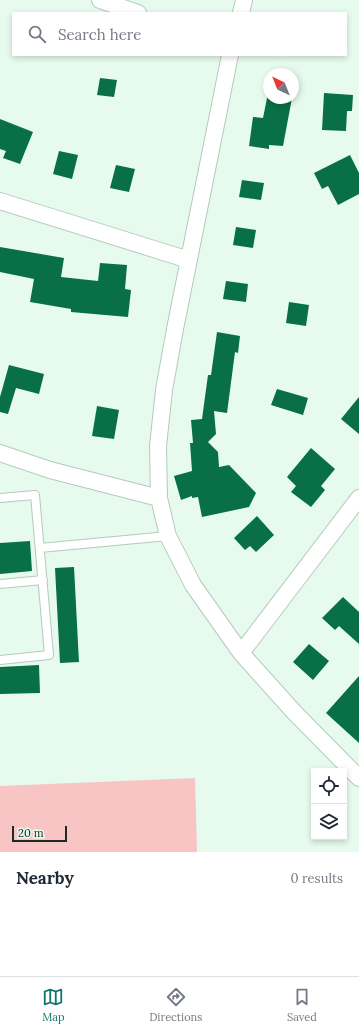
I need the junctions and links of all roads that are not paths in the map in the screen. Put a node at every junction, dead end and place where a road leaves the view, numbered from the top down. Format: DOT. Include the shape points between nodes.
graph roads {
  1 [pos="100,0"];
  2 [pos="244,0"];
  3 [pos="135,12"];
  4 [pos="241,12"];
  5 [pos="230,56"];
  6 [pos="0,201"];
  7 [pos="189,260"];
  8 [pos="0,452"];
  9 [pos="0,498"];
  10 [pos="159,498"];
  11 [pos="359,498"];
  12 [pos="168,536"];
  13 [pos="40,548"];
  14 [pos="42,580"];
  15 [pos="0,584"];
  16 [pos="241,652"];
  17 [pos="0,660"];
  18 [pos="359,778"];
  1 -- 3 [label="street"];
  2 -- 4 [label="street"];
  5 -- 7 [label="street"];
  6 -- 7 [label="street"];
  7 -- 10 [label="street" via="164,390 158,446"];
  8 -- 10 [label="street" via="50,470"];
  9 -- 13 [label="lane" via="35,495"];
  10 -- 12 [label="street"];
  11 -- 16 [label="street"];
  12 -- 13 [label="lane"];
  12 -- 16 [label="street" via="193,586"];
  13 -- 14 [label="lane"];
  14 -- 15 [label="lane"];
  14 -- 17 [label="lane" via="49,655"];
  16 -- 18 [label="street" via="294,712"];
}
